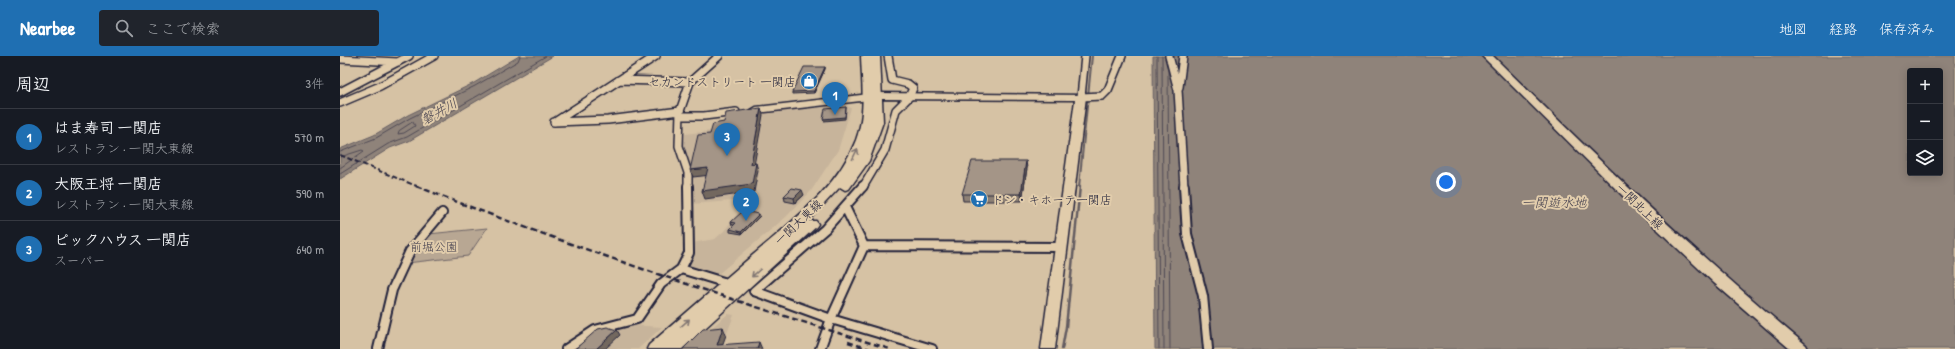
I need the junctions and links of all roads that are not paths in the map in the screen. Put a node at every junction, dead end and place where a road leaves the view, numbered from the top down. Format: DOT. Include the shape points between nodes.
graph roads {
  1 [pos="409,56"];
  2 [pos="434,56"];
  3 [pos="656,56"];
  4 [pos="719,56"];
  5 [pos="866,56"];
  6 [pos="875,56"];
  7 [pos="888,56"];
  8 [pos="1085,56"];
  9 [pos="1122,56"];
  10 [pos="1169,56"];
  11 [pos="1183,56"];
  12 [pos="1487,56"];
  13 [pos="340,59"];
  14 [pos="398,62"];
  15 [pos="619,80"];
  16 [pos="690,82"];
  17 [pos="1178,90"];
  18 [pos="340,92"];
  19 [pos="873,96"];
  20 [pos="912,96"];
  21 [pos="1083,97"];
  22 [pos="340,104"];
  23 [pos="748,110"];
  24 [pos="680,114"];
  25 [pos="846,209"];
  26 [pos="442,213"];
  27 [pos="864,246"];
  28 [pos="1062,248"];
  29 [pos="681,269"];
  30 [pos="730,284"];
  31 [pos="831,319"];
  32 [pos="378,349"];
  33 [pos="566,349"];
  34 [pos="655,349"];
  35 [pos="672,349"];
  36 [pos="820,349"];
  37 [pos="932,349"];
  38 [pos="1048,349"];
  39 [pos="1208,349"];
  40 [pos="1800,349"];
  1 -- 14 [label="street"];
  2 -- 22 [label="street" via="380,86"];
  3 -- 15 [label="street"];
  4 -- 16 [label="street"];
  5 -- 19 [label="main road, 一関大東線"];
  6 -- 19 [label="main road, 一関大東線"];
  7 -- 20 [label="street" via="892,80 911,85"];
  8 -- 21 [label="street"];
  9 -- 21 [label="street" via="1108,90 1102,96"];
  10 -- 17 [label="street"];
  11 -- 17 [label="street"];
  12 -- 40 [label="main road, 一関北上線" via="1666,232"];
  13 -- 14 [label="street"];
  14 -- 18 [label="street"];
  15 -- 16 [label="street"];
  15 -- 24 [label="street" via="554,122"];
  16 -- 24 [label="street"];
  17 -- 39 [label="street" via="1187,234 1203,296"];
  19 -- 20 [label="street"];
  19 -- 23 [label="street"];
  30 -- 19 [label="main road, 一関大東線, one-way" via="832,190 854,155 866,129"];
  19 -- 35 [label="main road, 一関大東線, one-way" via="878,122 870,146 863,161 838,195 820,215"];
  20 -- 21 [label="street"];
  20 -- 25 [label="street" via="896,110 883,155"];
  21 -- 28 [label="street"];
  23 -- 24 [label="street" via="704,116"];
  24 -- 29 [label="street" via="679,146 688,173 689,251"];
  25 -- 27 [label="street"];
  25 -- 31 [label="street" via="824,232 754,291"];
  26 -- 32 [label="street" via="410,251 392,290"];
  27 -- 28 [label="street"];
  27 -- 31 [label="street"];
  28 -- 38 [label="street"];
  29 -- 30 [label="street"];
  29 -- 33 [label="street" via="660,284 637,319 595,330"];
  34 -- 30 [label="main road, 一関大東線, one-way"];
  31 -- 36 [label="street"];
  31 -- 37 [label="street"];
}
